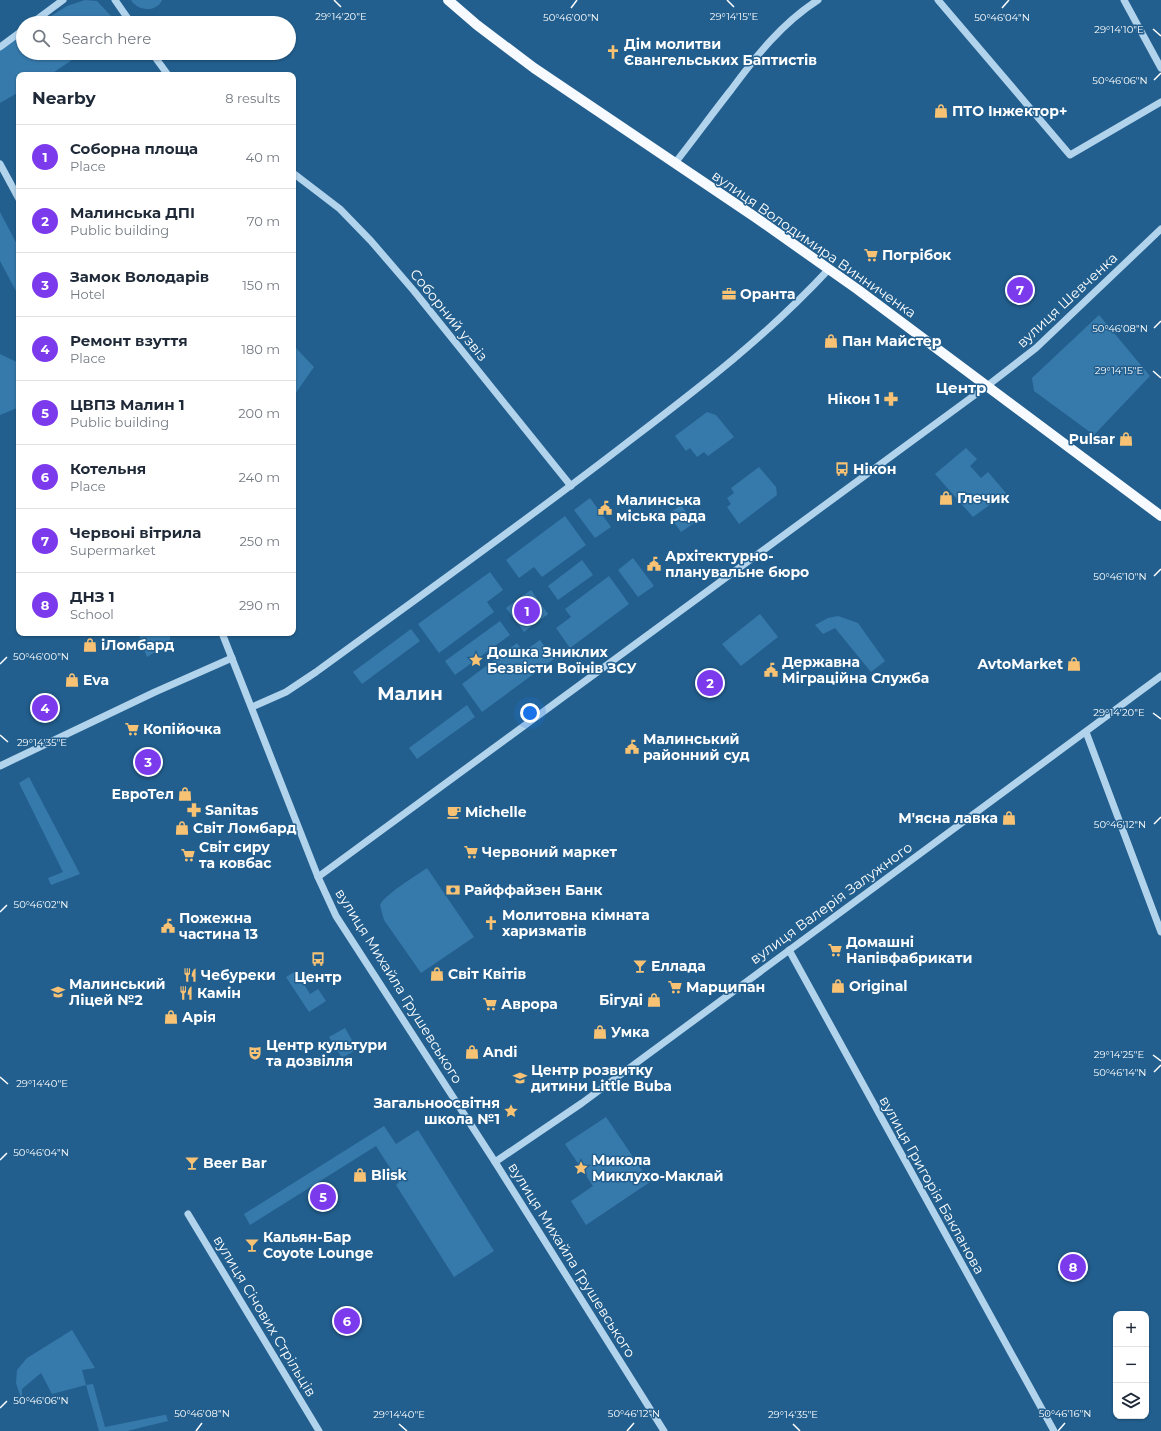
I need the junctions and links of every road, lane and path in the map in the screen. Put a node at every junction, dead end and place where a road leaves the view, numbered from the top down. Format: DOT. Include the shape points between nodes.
graph roads {
  1 [pos="63,0"];
  2 [pos="115,0"];
  3 [pos="448,0"];
  4 [pos="818,0"];
  5 [pos="938,0"];
  6 [pos="1124,0"];
  7 [pos="41,16"];
  8 [pos="126,16"];
  9 [pos="16,35"];
  10 [pos="0,47"];
  11 [pos="157,60"];
  12 [pos="1161,68"];
  13 [pos="166,72"];
  14 [pos="1161,102"];
  15 [pos="675,163"];
  16 [pos="0,164"];
  17 [pos="296,175"];
  18 [pos="16,193"];
  19 [pos="1161,230"];
  20 [pos="829,269"];
  21 [pos="987,386"];
  22 [pos="571,486"];
  23 [pos="1161,516"];
  24 [pos="223,636"];
  25 [pos="232,658"];
  26 [pos="1161,676"];
  27 [pos="252,707"];
  28 [pos="1086,732"];
  29 [pos="0,766"];
  30 [pos="318,877"];
  31 [pos="1161,932"];
  32 [pos="789,950"];
  33 [pos="495,1162"];
  34 [pos="188,1214"];
  35 [pos="319,1431"];
  36 [pos="664,1431"];
  37 [pos="1054,1431"];
  1 -- 7 [label="street"];
  2 -- 8 [label="street"];
  3 -- 15 [label="main road, вулиця Володимира Винниченка" via="534,68"];
  4 -- 15 [label="street" via="788,23 763,48"];
  5 -- 14 [label="street" via="1070,156"];
  6 -- 12 [label="street"];
  9 -- 10 [label="street"];
  11 -- 13 [label="street"];
  15 -- 20 [label="main road, вулиця Володимира Винниченка"];
  16 -- 18 [label="street"];
  17 -- 22 [label="street, Соборний узвіз" via="340,209 371,241"];
  19 -- 21 [label="street, вулиця Шевченка" via="1036,348"];
  20 -- 21 [label="main road, вулиця Володимира Винниченка"];
  20 -- 22 [label="street" via="786,314 739,356"];
  21 -- 23 [label="main road, вулиця Володимира Винниченка"];
  21 -- 30 [label="street, вулиця Шевченка"];
  22 -- 27 [label="street" via="316,672 286,692"];
  24 -- 25 [label="street, вулиця Михайла Грушевського"];
  25 -- 27 [label="street, вулиця Михайла Грушевського"];
  25 -- 29 [label="street"];
  26 -- 28 [label="street, вулиця Валерія Залужного"];
  27 -- 30 [label="street, вулиця Михайла Грушевського"];
  28 -- 31 [label="street"];
  28 -- 32 [label="street, вулиця Валерія Залужного"];
  30 -- 33 [label="street, вулиця Михайла Грушевського" via="336,916"];
  32 -- 33 [label="street, вулиця Валерія Залужного" via="582,1103"];
  32 -- 37 [label="street, вулиця Григорія Бакланова"];
  33 -- 36 [label="street, вулиця Михайла Грушевського"];
  34 -- 35 [label="street, вулиця Січових Стрільців"];
}
